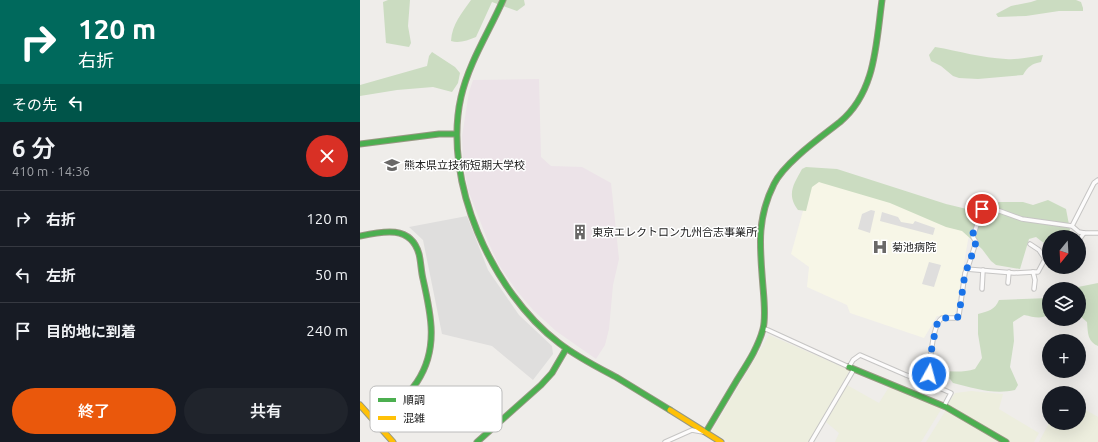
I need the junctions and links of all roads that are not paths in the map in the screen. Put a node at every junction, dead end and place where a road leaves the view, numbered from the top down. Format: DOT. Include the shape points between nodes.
graph roads {
  1 [pos="502,0"];
  2 [pos="882,0"];
  3 [pos="456,134"];
  4 [pos="360,144"];
  5 [pos="1098,180"];
  6 [pos="1072,226"];
  7 [pos="1077,230"];
  8 [pos="1086,233"];
  9 [pos="1098,233"];
  10 [pos="360,236"];
  11 [pos="1030,244"];
  12 [pos="1042,254"];
  13 [pos="1042,265"];
  14 [pos="966,269"];
  15 [pos="983,270"];
  16 [pos="1033,272"];
  17 [pos="1009,274"];
  18 [pos="1014,277"];
  19 [pos="1008,283"];
  20 [pos="982,289"];
  21 [pos="1034,289"];
  22 [pos="763,328"];
  23 [pos="566,349"];
  24 [pos="851,368"];
  25 [pos="926,382"];
  26 [pos="415,386"];
  27 [pos="360,405"];
  28 [pos="944,406"];
  29 [pos="370,416"];
  30 [pos="502,420"];
  31 [pos="384,432"];
  32 [pos="488,432"];
  33 [pos="706,432"];
  34 [pos="393,442"];
  35 [pos="477,442"];
  36 [pos="665,442"];
  37 [pos="721,442"];
  38 [pos="811,442"];
  39 [pos="1006,442"];
  1 -- 3 [label="street" via="470,71 462,96"];
  2 -- 22 [label="street" via="874,61 869,80 859,100 841,121 784,170 775,182 764,208 760,230"];
  3 -- 4 [label="street"];
  3 -- 23 [label="street" via="466,198 479,234 499,275 528,314"];
  5 -- 6 [label="street" via="1094,183"];
  6 -- 7 [label="street"];
  6 -- 14 [label="street" via="1022,219 997,210 984,209 972,236 976,242"];
  8 -- 9 [label="street"];
  10 -- 26 [label="street" via="397,232 406,235 417,249 432,331 426,365"];
  11 -- 12 [label="street"];
  13 -- 16 [label="street" via="1038,272"];
  14 -- 15 [label="street"];
  14 -- 25 [label="street" via="959,315 957,318 942,318 937,323"];
  15 -- 17 [label="street"];
  15 -- 20 [label="street"];
  16 -- 17 [label="street"];
  16 -- 21 [label="street"];
  17 -- 18 [label="street"];
  17 -- 19 [label="street"];
  22 -- 24 [label="street"];
  22 -- 33 [label="street" via="754,352"];
  23 -- 30 [label="street" via="552,373"];
  23 -- 33 [label="street"];
  24 -- 25 [label="street" via="853,360 860,355"];
  24 -- 28 [label="street"];
  24 -- 38 [label="street"];
  25 -- 28 [label="street" via="952,393"];
  27 -- 29 [label="street"];
  28 -- 39 [label="street"];
  31 -- 34 [label="street"];
  32 -- 35 [label="street"];
  33 -- 36 [label="street" via="692,430"];
  33 -- 37 [label="street"];
}
